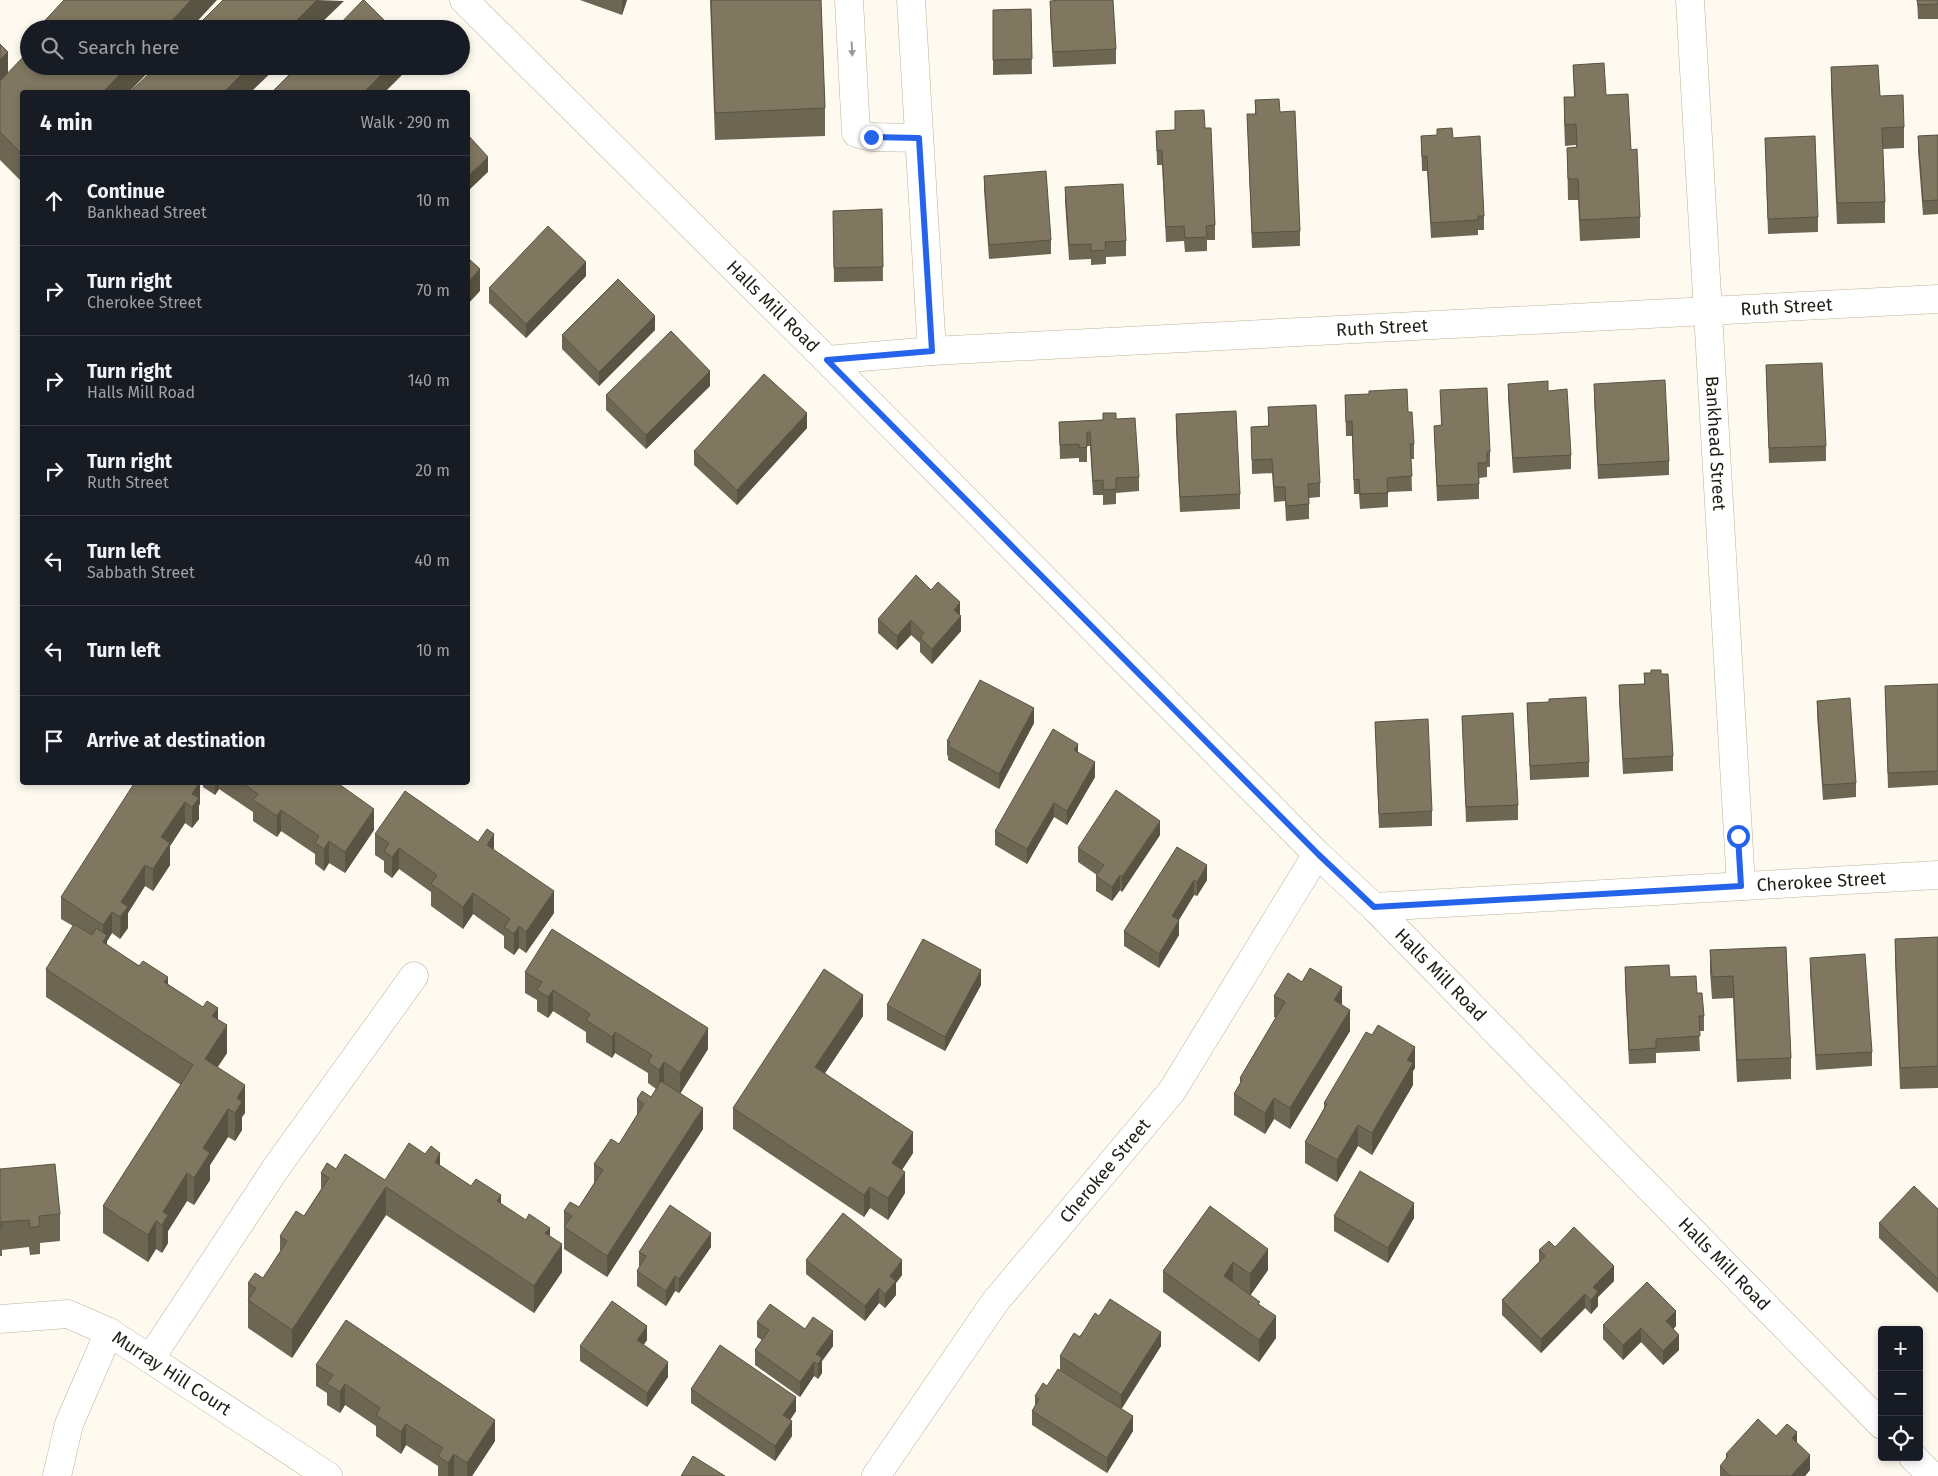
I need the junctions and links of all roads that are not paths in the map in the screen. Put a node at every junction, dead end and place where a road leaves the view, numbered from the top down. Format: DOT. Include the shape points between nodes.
graph roads {
  1 [pos="849,0"];
  2 [pos="911,0"];
  3 [pos="1690,0"];
  4 [pos="466,1"];
  5 [pos="919,138"];
  6 [pos="1938,299"];
  7 [pos="1707,311"];
  8 [pos="932,351"];
  9 [pos="827,360"];
  10 [pos="1318,854"];
  11 [pos="1938,875"];
  12 [pos="1741,886"];
  13 [pos="1374,907"];
  14 [pos="414,976"];
  15 [pos="0,1319"];
  16 [pos="109,1332"];
  17 [pos="150,1359"];
  18 [pos="1878,1421"];
  19 [pos="1918,1461"];
  20 [pos="58,1476"];
  21 [pos="328,1476"];
  22 [pos="876,1476"];
  23 [pos="1932,1476"];
  1 -- 5 [label="street, one-way" via="856,133 871,137"];
  2 -- 5 [label="street"];
  3 -- 7 [label="street, Bankhead Street"];
  4 -- 9 [label="street, Halls Mill Road"];
  5 -- 8 [label="street"];
  6 -- 7 [label="street, Ruth Street"];
  7 -- 8 [label="street, Ruth Street"];
  7 -- 12 [label="street, Bankhead Street"];
  8 -- 9 [label="street, Ruth Street"];
  9 -- 10 [label="street, Halls Mill Road"];
  10 -- 13 [label="street, Halls Mill Road"];
  10 -- 22 [label="street, Cherokee Street" via="1172,1091 995,1302"];
  11 -- 12 [label="street, Cherokee Street"];
  12 -- 13 [label="street, Cherokee Street"];
  13 -- 18 [label="street, Halls Mill Road"];
  14 -- 17 [label="street" via="276,1168"];
  15 -- 16 [label="street, Murray Hill Court" via="68,1314"];
  16 -- 17 [label="street, Murray Hill Court"];
  16 -- 20 [label="street" via="69,1424"];
  17 -- 21 [label="street, Murray Hill Court"];
  19 -- 23 [label="street"];
}
